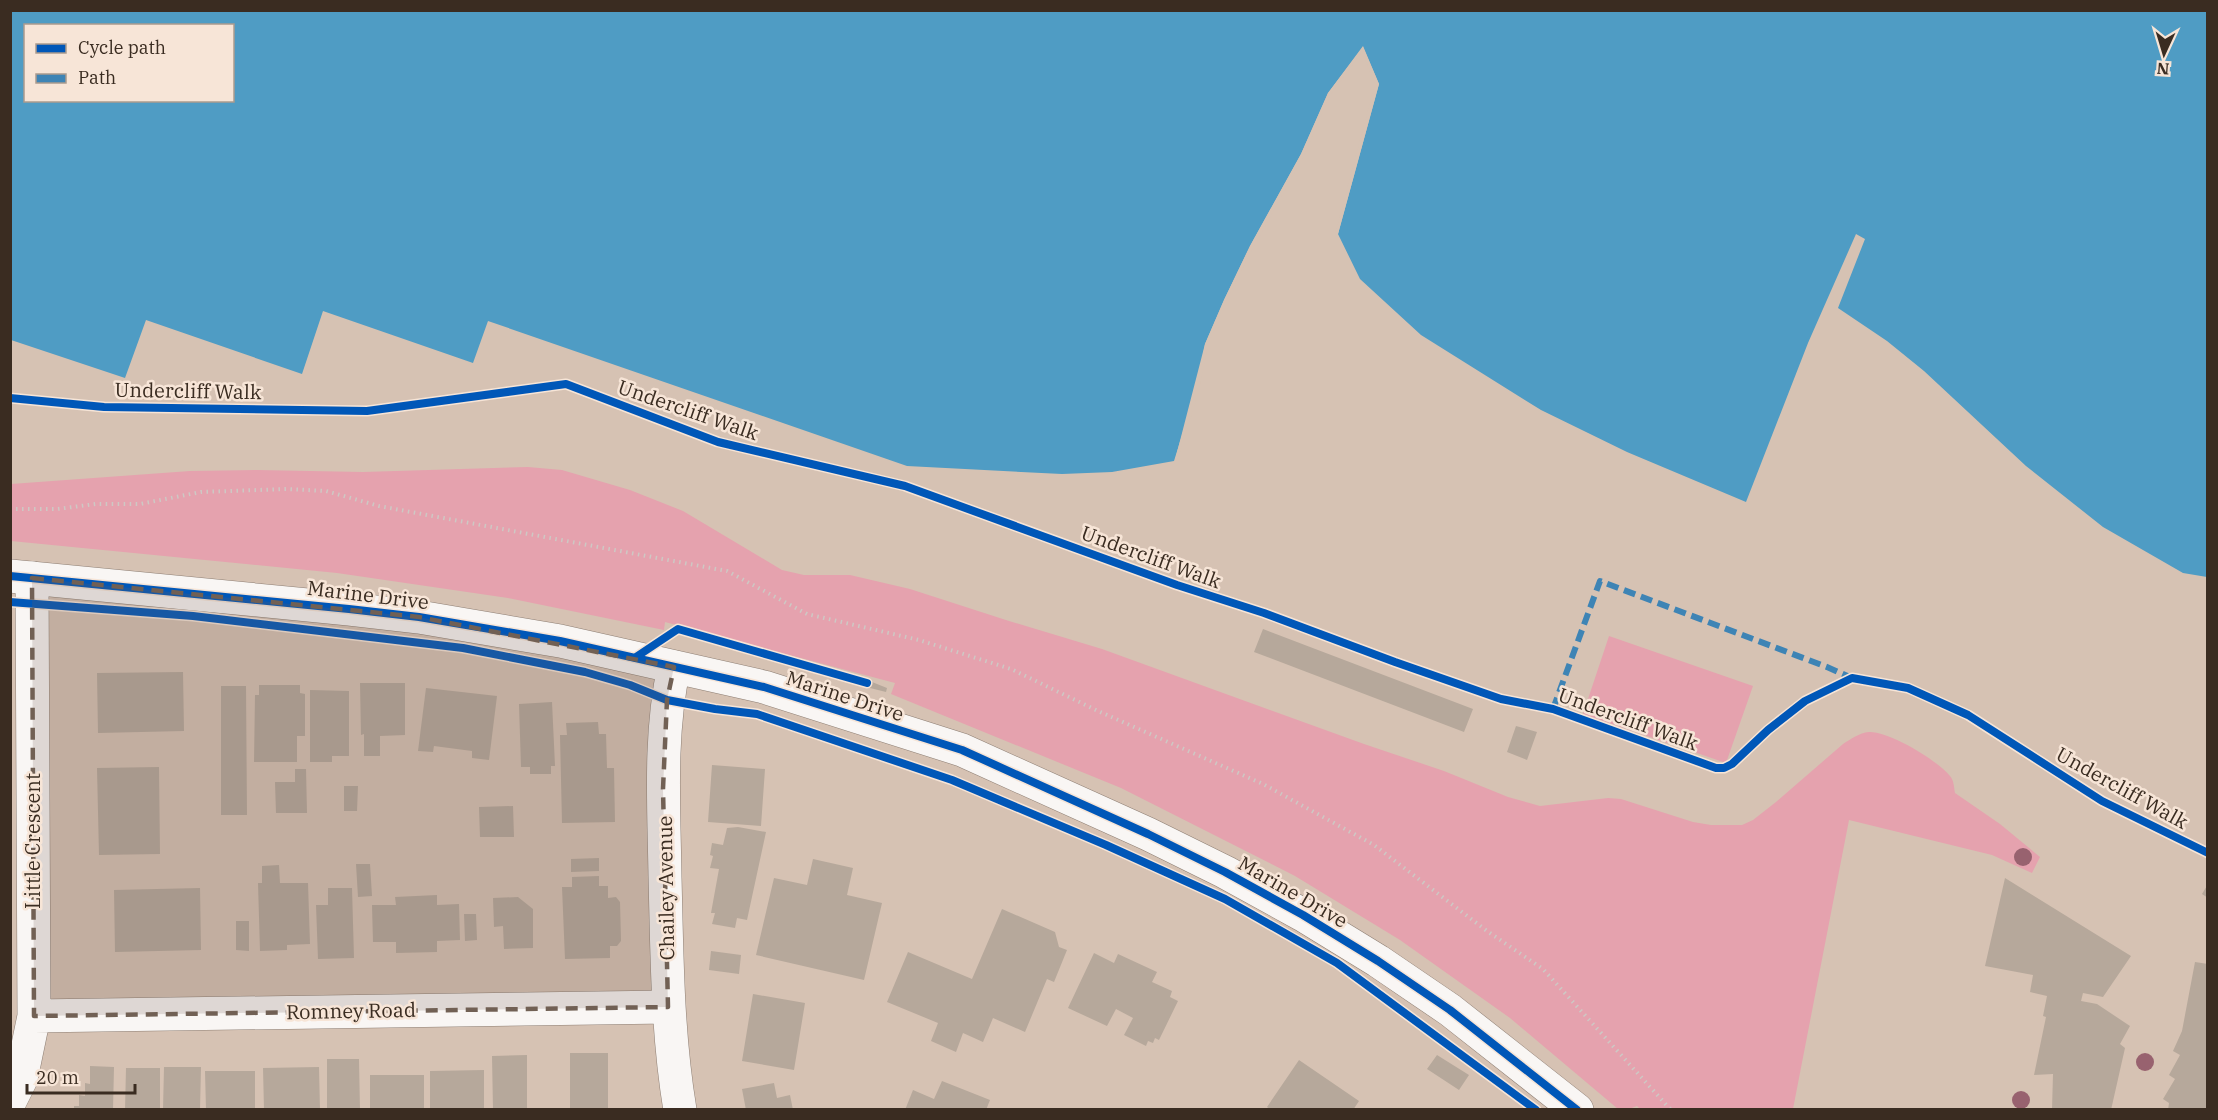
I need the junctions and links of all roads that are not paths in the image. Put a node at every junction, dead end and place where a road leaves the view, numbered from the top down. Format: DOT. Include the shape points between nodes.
graph roads {
  1 [pos="21,577"];
  2 [pos="674,667"];
  3 [pos="668,1007"];
  4 [pos="34,1016"];
  5 [pos="10,1101"];
  6 [pos="680,1110"];
  7 [pos="1577,1110"];
  1 -- 2 [label="main road, Marine Drive" via="419,617 560,641"];
  1 -- 4 [label="main road, Little Crescent"];
  2 -- 3 [label="main road, Chailey Avenue" via="667,700 663,789"];
  2 -- 7 [label="main road, Marine Drive" via="764,687 962,750 1148,834 1304,915 1378,961 1450,1010"];
  3 -- 4 [label="main road, Romney Road"];
  3 -- 6 [label="main road, Chailey Avenue"];
  4 -- 5 [label="main road, Little Crescent" via="21,1079"];
}
